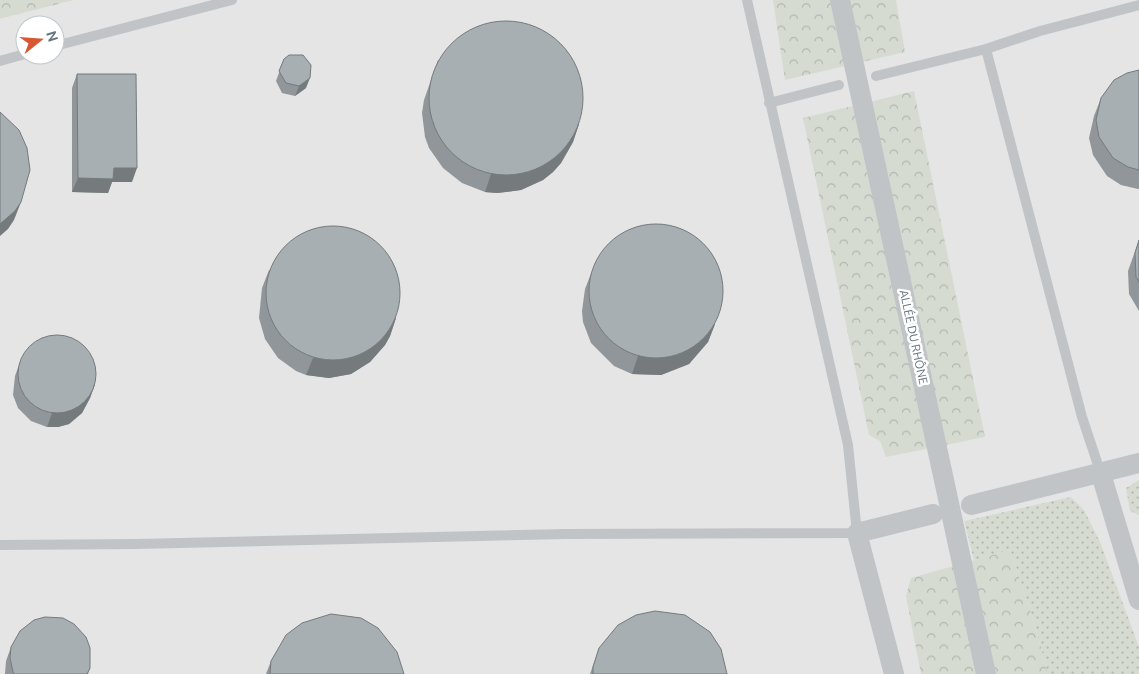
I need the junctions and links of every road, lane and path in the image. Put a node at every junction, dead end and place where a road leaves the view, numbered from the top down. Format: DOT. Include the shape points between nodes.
graph roads {
  1 [pos="232,0"];
  2 [pos="747,0"];
  3 [pos="840,0"];
  4 [pos="1139,5"];
  5 [pos="65,43"];
  6 [pos="986,49"];
  7 [pos="15,57"];
  8 [pos="0,61"];
  9 [pos="876,76"];
  10 [pos="839,86"];
  11 [pos="769,103"];
  12 [pos="1139,463"];
  13 [pos="1101,474"];
  14 [pos="971,505"];
  15 [pos="933,514"];
  16 [pos="856,532"];
  17 [pos="0,545"];
  18 [pos="1139,600"];
  19 [pos="894,674"];
  20 [pos="986,674"];
  1 -- 5 [label="lane"];
  2 -- 11 [label="lane"];
  3 -- 20 [label="street, ALLÉE DU RHÔNE"];
  4 -- 6 [label="lane"];
  6 -- 9 [label="lane"];
  6 -- 13 [label="lane" via="1082,417"];
  7 -- 8 [label="lane"];
  10 -- 11 [label="lane"];
  11 -- 16 [label="lane" via="848,445"];
  12 -- 13 [label="street"];
  13 -- 14 [label="street"];
  13 -- 18 [label="street"];
  15 -- 16 [label="street"];
  16 -- 17 [label="lane" via="556,534"];
  16 -- 19 [label="street"];
}
